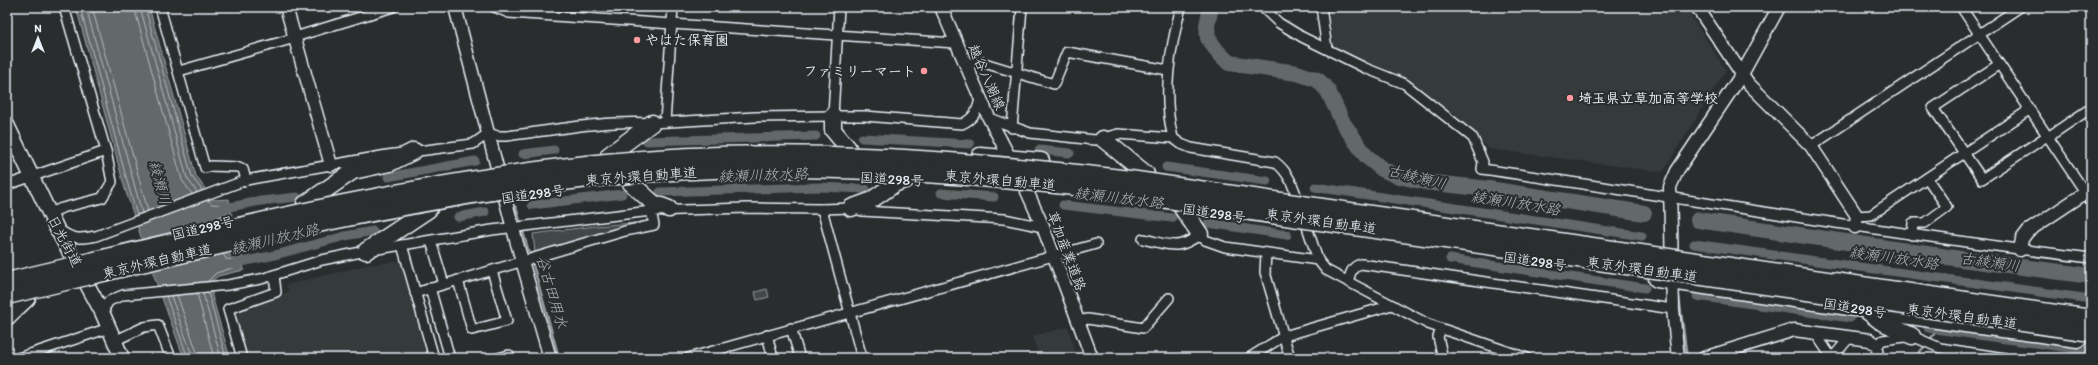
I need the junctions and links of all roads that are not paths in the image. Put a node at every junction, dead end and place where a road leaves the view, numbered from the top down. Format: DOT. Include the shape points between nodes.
graph roads {
  1 [pos="64,7"];
  2 [pos="160,7"];
  3 [pos="286,7"];
  4 [pos="394,7"];
  5 [pos="454,7"];
  6 [pos="494,7"];
  7 [pos="673,7"];
  8 [pos="839,7"];
  9 [pos="941,7"];
  10 [pos="1022,7"];
  11 [pos="1181,7"];
  12 [pos="1262,7"];
  13 [pos="1321,7"];
  14 [pos="1697,7"];
  15 [pos="1779,7"];
  16 [pos="1961,7"];
  17 [pos="2020,7"];
  18 [pos="509,10"];
  19 [pos="672,24"];
  20 [pos="1979,35"];
  21 [pos="837,36"];
  22 [pos="295,37"];
  23 [pos="955,43"];
  24 [pos="1327,49"];
  25 [pos="964,64"];
  26 [pos="1998,65"];
  27 [pos="1168,70"];
  28 [pos="178,71"];
  29 [pos="1017,72"];
  30 [pos="1742,74"];
  31 [pos="980,99"];
  32 [pos="2091,108"];
  33 [pos="2029,110"];
  34 [pos="833,116"];
  35 [pos="989,118"];
  36 [pos="658,123"];
  37 [pos="7,126"];
  38 [pos="1012,128"];
  39 [pos="489,134"];
  40 [pos="2048,137"];
  41 [pos="1172,138"];
  42 [pos="1103,139"];
  43 [pos="1810,146"];
  44 [pos="848,148"];
  45 [pos="414,151"];
  46 [pos="106,152"];
  47 [pos="1963,153"];
  48 [pos="608,155"];
  49 [pos="1010,158"];
  50 [pos="331,165"];
  51 [pos="498,169"];
  52 [pos="1146,174"];
  53 [pos="32,177"];
  54 [pos="1927,178"];
  55 [pos="907,179"];
  56 [pos="246,180"];
  57 [pos="631,182"];
  58 [pos="7,185"];
  59 [pos="1026,189"];
  60 [pos="2089,194"];
  61 [pos="1296,196"];
  62 [pos="1669,196"];
  63 [pos="506,197"];
  64 [pos="305,204"];
  65 [pos="851,208"];
  66 [pos="1182,208"];
  67 [pos="429,209"];
  68 [pos="669,209"];
  69 [pos="822,209"];
  70 [pos="651,211"];
  71 [pos="50,213"];
  72 [pos="1856,221"];
  73 [pos="56,227"];
  74 [pos="1043,227"];
  75 [pos="1307,227"];
  76 [pos="514,228"];
  77 [pos="1200,234"];
  78 [pos="1912,235"];
  79 [pos="1143,239"];
  80 [pos="431,241"];
  81 [pos="1096,244"];
  82 [pos="402,245"];
  83 [pos="1670,250"];
  84 [pos="2020,250"];
  85 [pos="366,251"];
  86 [pos="1266,253"];
  87 [pos="1054,256"];
  88 [pos="73,257"];
  89 [pos="2091,258"];
  90 [pos="1318,260"];
  91 [pos="522,262"];
  92 [pos="492,271"];
  93 [pos="7,273"];
  94 [pos="274,276"];
  95 [pos="458,280"];
  96 [pos="7,281"];
  97 [pos="1672,281"];
  98 [pos="1348,282"];
  99 [pos="88,284"];
  100 [pos="444,284"];
  101 [pos="430,288"];
  102 [pos="415,293"];
  103 [pos="7,296"];
  104 [pos="27,298"];
  105 [pos="1169,298"];
  106 [pos="7,303"];
  107 [pos="1392,305"];
  108 [pos="1866,309"];
  109 [pos="1672,310"];
  110 [pos="2091,311"];
  111 [pos="102,312"];
  112 [pos="849,312"];
  113 [pos="7,317"];
  114 [pos="2091,318"];
  115 [pos="1078,321"];
  116 [pos="791,328"];
  117 [pos="1440,329"];
  118 [pos="1815,333"];
  119 [pos="2091,333"];
  120 [pos="111,335"];
  121 [pos="767,335"];
  122 [pos="1284,336"];
  123 [pos="1912,336"];
  124 [pos="1849,338"];
  125 [pos="2091,340"];
  126 [pos="1877,345"];
  127 [pos="1980,356"];
  128 [pos="18,358"];
  129 [pos="122,358"];
  130 [pos="171,358"];
  131 [pos="242,358"];
  132 [pos="434,358"];
  133 [pos="450,358"];
  134 [pos="498,358"];
  135 [pos="510,358"];
  136 [pos="550,358"];
  137 [pos="688,358"];
  138 [pos="773,358"];
  139 [pos="800,358"];
  140 [pos="862,358"];
  141 [pos="1092,358"];
  142 [pos="1249,358"];
  143 [pos="1290,358"];
  144 [pos="1443,358"];
  145 [pos="1527,358"];
  146 [pos="1678,358"];
  147 [pos="1705,358"];
  148 [pos="1833,358"];
  149 [pos="1872,358"];
  150 [pos="2005,358"];
  1 -- 46 [label="street"];
  2 -- 28 [label="street"];
  3 -- 22 [label="street"];
  4 -- 22 [label="street"];
  5 -- 39 [label="street"];
  6 -- 18 [label="street"];
  7 -- 19 [label="street"];
  8 -- 21 [label="street"];
  9 -- 23 [label="street, 越谷八潮線"];
  10 -- 29 [label="street"];
  11 -- 27 [label="street"];
  12 -- 24 [label="street" via="1279,24"];
  13 -- 24 [label="street"];
  14 -- 30 [label="street"];
  15 -- 30 [label="street"];
  16 -- 20 [label="street"];
  17 -- 20 [label="street"];
  18 -- 19 [label="street"];
  19 -- 21 [label="street"];
  19 -- 36 [label="street"];
  20 -- 26 [label="street"];
  20 -- 43 [label="street"];
  21 -- 23 [label="street"];
  21 -- 34 [label="street"];
  22 -- 28 [label="street"];
  22 -- 50 [label="street"];
  23 -- 25 [label="street, 越谷八潮線"];
  24 -- 62 [label="street" via="1405,84 1444,114 1472,138 1481,157 1482,169"];
  25 -- 29 [label="street" via="981,62"];
  25 -- 31 [label="street, 越谷八潮線"];
  26 -- 33 [label="street"];
  26 -- 47 [label="street" via="1933,108"];
  27 -- 29 [label="street" via="1067,52 1054,84"];
  27 -- 41 [label="street" via="1168,110"];
  28 -- 56 [label="street" via="205,168 239,167 243,169"];
  29 -- 38 [label="street"];
  30 -- 43 [label="street"];
  30 -- 62 [label="street" via="1677,171"];
  31 -- 34 [label="street" via="972,119 962,124"];
  31 -- 35 [label="street, 越谷八潮線"];
  32 -- 40 [label="street"];
  33 -- 40 [label="street"];
  33 -- 47 [label="street"];
  34 -- 36 [label="street" via="755,117"];
  34 -- 44 [label="highway" via="833,130"];
  35 -- 38 [label="street"];
  35 -- 49 [label="street, 越谷八潮線"];
  36 -- 39 [label="street" via="638,122 566,128 507,136"];
  36 -- 48 [label="highway"];
  37 -- 53 [label="main road, 日光街道"];
  38 -- 42 [label="street" via="1030,134"];
  39 -- 45 [label="street" via="473,144"];
  39 -- 51 [label="street"];
  40 -- 47 [label="street" via="1982,179"];
  40 -- 60 [label="street"];
  41 -- 42 [label="street" via="1118,134"];
  41 -- 61 [label="street" via="1191,148 1275,162 1289,176"];
  42 -- 52 [label="highway"];
  43 -- 72 [label="street"];
  44 -- 48 [label="highway, 国道298号" via="747,148"];
  44 -- 49 [label="highway, 国道298号"];
  45 -- 50 [label="street"];
  45 -- 64 [label="highway" via="390,162 353,171"];
  46 -- 53 [label="street"];
  46 -- 71 [label="street" via="112,182 102,198"];
  47 -- 54 [label="street"];
  48 -- 51 [label="highway, 国道298号"];
  49 -- 52 [label="highway, 国道298号"];
  49 -- 59 [label="street, 草加産業道路"];
  50 -- 56 [label="street"];
  51 -- 63 [label="street"];
  51 -- 64 [label="highway, 国道298号"];
  52 -- 61 [label="highway, 国道298号"];
  53 -- 58 [label="street"];
  53 -- 71 [label="main road, 日光街道"];
  54 -- 72 [label="street" via="1871,215"];
  54 -- 78 [label="street" via="1947,207 1925,223 1913,223"];
  55 -- 57 [label="highway, 国道298号" via="800,176"];
  55 -- 59 [label="highway, 国道298号"];
  55 -- 65 [label="highway" via="896,183 870,201"];
  56 -- 73 [label="street" via="96,236 70,238"];
  57 -- 63 [label="highway, 国道298号"];
  57 -- 68 [label="highway" via="654,203"];
  59 -- 66 [label="highway, 国道298号"];
  59 -- 74 [label="street, 草加産業道路"];
  60 -- 84 [label="street" via="2028,231 2022,239"];
  61 -- 75 [label="street"];
  61 -- 83 [label="highway, 国道298号"];
  62 -- 72 [label="street"];
  62 -- 83 [label="street"];
  63 -- 67 [label="highway, 国道298号"];
  63 -- 76 [label="street"];
  64 -- 88 [label="highway, 国道298号"];
  65 -- 69 [label="street"];
  65 -- 74 [label="street" via="862,211 1004,219"];
  66 -- 75 [label="highway, 国道298号"];
  66 -- 77 [label="highway"];
  67 -- 85 [label="highway"];
  67 -- 99 [label="highway, 国道298号"];
  68 -- 69 [label="street"];
  68 -- 70 [label="street"];
  69 -- 112 [label="street"];
  70 -- 76 [label="street"];
  70 -- 91 [label="street" via="654,225 625,231"];
  71 -- 73 [label="main road, 日光街道"];
  72 -- 78 [label="street"];
  73 -- 88 [label="main road, 日光街道"];
  74 -- 87 [label="street, 草加産業道路"];
  75 -- 90 [label="street"];
  75 -- 97 [label="highway, 国道298号"];
  76 -- 80 [label="street"];
  76 -- 91 [label="street"];
  77 -- 79 [label="street" via="1182,245"];
  77 -- 86 [label="street" via="1215,245"];
  78 -- 84 [label="street"];
  80 -- 82 [label="street"];
  80 -- 100 [label="street"];
  81 -- 87 [label="street"];
  82 -- 85 [label="street"];
  82 -- 102 [label="street"];
  83 -- 97 [label="street"];
  83 -- 110 [label="highway, 国道298号"];
  84 -- 89 [label="street"];
  85 -- 94 [label="street" via="322,260"];
  86 -- 90 [label="street"];
  86 -- 122 [label="street" via="1265,272"];
  87 -- 112 [label="street"];
  87 -- 115 [label="street, 草加産業道路"];
  88 -- 93 [label="highway, 国道298号"];
  88 -- 99 [label="main road, 日光街道"];
  90 -- 98 [label="street" via="1326,270"];
  91 -- 92 [label="street"];
  91 -- 136 [label="street"];
  92 -- 95 [label="street"];
  92 -- 95 [label="street" via="507,320 472,330"];
  94 -- 111 [label="street" via="228,285 116,297 109,301"];
  94 -- 131 [label="street" via="276,292 228,309"];
  95 -- 100 [label="street"];
  96 -- 114 [label="highway, 東京外環自動車道, bridge" via="312,211 492,177 606,162 667,158 759,154 837,155 950,161 1130,179"];
  97 -- 108 [label="highway, 国道298号"];
  97 -- 109 [label="street"];
  98 -- 107 [label="street"];
  98 -- 109 [label="street" via="1351,271 1360,264"];
  99 -- 104 [label="highway, 国道298号"];
  99 -- 111 [label="main road, 日光街道"];
  100 -- 101 [label="street"];
  101 -- 102 [label="street"];
  101 -- 133 [label="street"];
  102 -- 132 [label="street"];
  103 -- 119 [label="highway, 東京外環自動車道, bridge" via="307,226 494,191 608,177 667,173 830,169 940,174 1091,189"];
  104 -- 106 [label="highway, 国道298号"];
  104 -- 113 [label="highway"];
  105 -- 115 [label="street" via="1143,328 1088,319"];
  107 -- 117 [label="street"];
  107 -- 122 [label="street"];
  108 -- 123 [label="highway" via="1880,321"];
  108 -- 125 [label="highway, 国道298号"];
  109 -- 146 [label="street"];
  111 -- 120 [label="main road, 日光街道"];
  112 -- 116 [label="street"];
  112 -- 140 [label="street"];
  115 -- 141 [label="street, 草加産業道路"];
  116 -- 121 [label="street"];
  116 -- 139 [label="street"];
  117 -- 144 [label="street" via="1438,337"];
  117 -- 145 [label="street"];
  118 -- 124 [label="street"];
  118 -- 147 [label="street" via="1794,330"];
  118 -- 148 [label="street"];
  120 -- 128 [label="street"];
  120 -- 129 [label="main road, 日光街道"];
  120 -- 130 [label="street" via="158,325"];
  121 -- 137 [label="street"];
  121 -- 138 [label="street"];
  122 -- 142 [label="street"];
  122 -- 143 [label="street"];
  123 -- 126 [label="street" via="1883,340"];
  123 -- 127 [label="street" via="1940,348"];
  124 -- 126 [label="street" via="1870,340"];
  124 -- 148 [label="street"];
  126 -- 149 [label="street" via="1878,352"];
  127 -- 150 [label="street"];
  134 -- 135 [label="street" via="509,355"];
}
